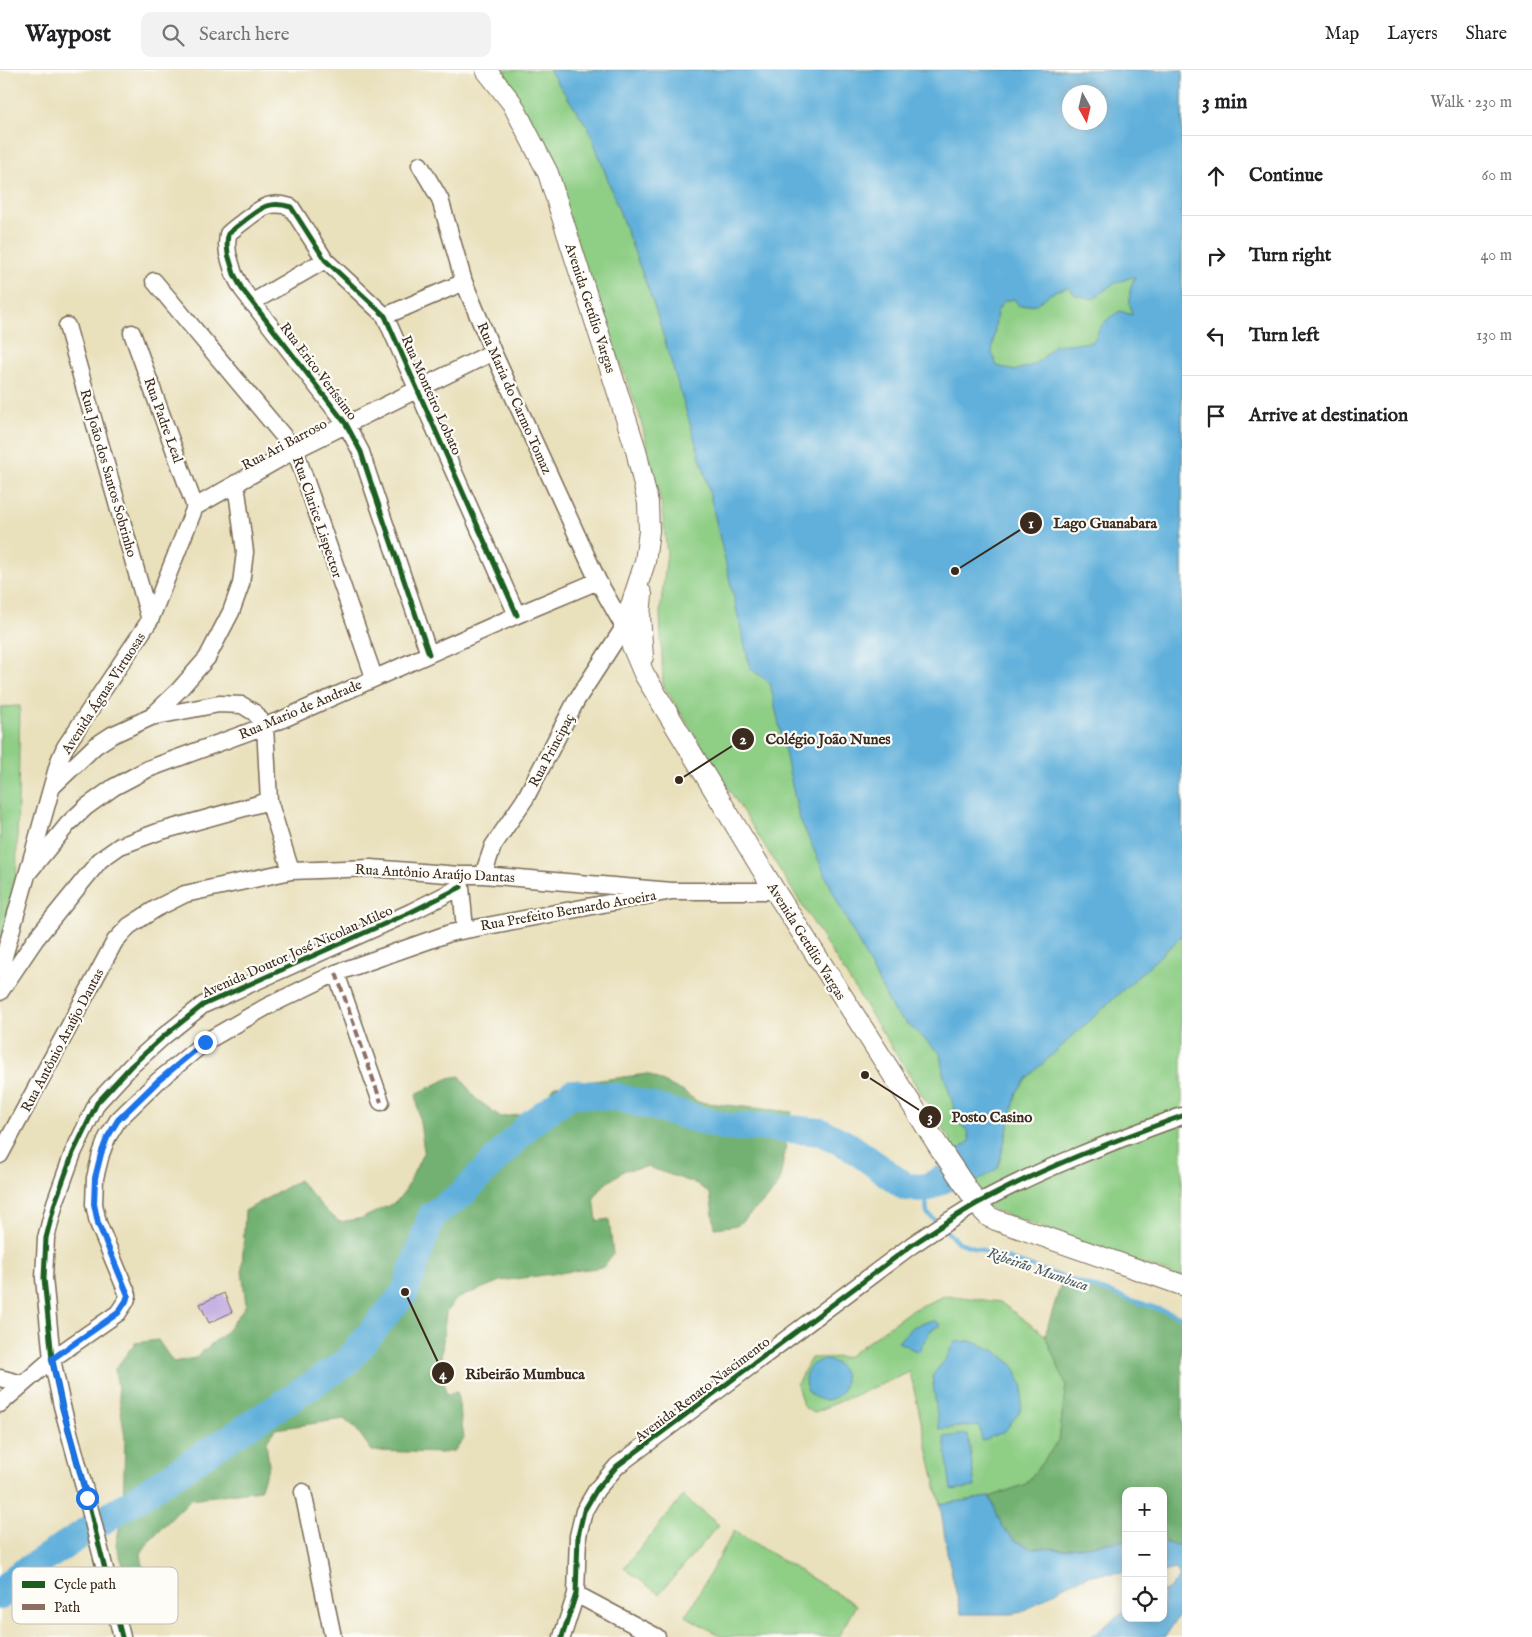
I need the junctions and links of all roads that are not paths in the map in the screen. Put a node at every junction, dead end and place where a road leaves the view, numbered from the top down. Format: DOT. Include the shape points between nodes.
graph roads {
  1 [pos="486,70"];
  2 [pos="420,165"];
  3 [pos="291,207"];
  4 [pos="325,260"];
  5 [pos="154,281"];
  6 [pos="464,282"];
  7 [pos="251,303"];
  8 [pos="385,316"];
  9 [pos="67,326"];
  10 [pos="132,333"];
  11 [pos="493,352"];
  12 [pos="417,390"];
  13 [pos="346,424"];
  14 [pos="294,450"];
  15 [pos="236,483"];
  16 [pos="195,507"];
  17 [pos="645,562"];
  18 [pos="598,582"];
  19 [pos="517,615"];
  20 [pos="150,620"];
  21 [pos="624,626"];
  22 [pos="429,654"];
  23 [pos="644,674"];
  24 [pos="374,677"];
  25 [pos="151,717"];
  26 [pos="266,726"];
  27 [pos="51,789"];
  28 [pos="269,801"];
  29 [pos="291,871"];
  30 [pos="28,873"];
  31 [pos="483,875"];
  32 [pos="460,881"];
  33 [pos="672,891"];
  34 [pos="775,891"];
  35 [pos="465,929"];
  36 [pos="0,971"];
  37 [pos="336,973"];
  38 [pos="0,992"];
  39 [pos="381,1102"];
  40 [pos="1182,1116"];
  41 [pos="0,1155"];
  42 [pos="972,1198"];
  43 [pos="1182,1285"];
  44 [pos="52,1359"];
  45 [pos="0,1378"];
  46 [pos="23,1384"];
  47 [pos="0,1404"];
  48 [pos="304,1492"];
  49 [pos="103,1567"];
  50 [pos="576,1594"];
  51 [pos="118,1624"];
  52 [pos="122,1637"];
  53 [pos="333,1637"];
  54 [pos="562,1637"];
  55 [pos="657,1637"];
  1 -- 17 [label="main road, Avenida Getúlio Vargas" via="512,103 548,173 636,450 648,510"];
  2 -- 6 [label="street, Rua Maria do Carmo Tomaz" via="440,200"];
  3 -- 4 [label="street, Rua Monteiro Lobato"];
  3 -- 7 [label="street, Rua Erico Veríssimo" via="273,204 262,207 228,234 234,274"];
  4 -- 7 [label="street"];
  4 -- 8 [label="street, Rua Monteiro Lobato"];
  5 -- 14 [label="street, Rua Clarice Lispector"];
  6 -- 8 [label="street"];
  6 -- 11 [label="street, Rua Maria do Carmo Tomaz"];
  7 -- 13 [label="street, Rua Erico Veríssimo"];
  8 -- 12 [label="street, Rua Monteiro Lobato"];
  9 -- 20 [label="street, Rua João dos Santos Sobrinho"];
  10 -- 16 [label="street, Rua Padre Leal"];
  11 -- 12 [label="street, Rua Ari Barroso"];
  11 -- 18 [label="street, Rua Maria do Carmo Tomaz"];
  12 -- 13 [label="street, Rua Ari Barroso"];
  12 -- 19 [label="street, Rua Monteiro Lobato"];
  13 -- 14 [label="street, Rua Ari Barroso"];
  13 -- 22 [label="street, Rua Erico Veríssimo" via="361,452"];
  14 -- 15 [label="street, Rua Ari Barroso"];
  14 -- 24 [label="street, Rua Clarice Lispector"];
  15 -- 16 [label="street, Rua Ari Barroso"];
  15 -- 25 [label="street" via="244,552 241,584 207,658"];
  16 -- 20 [label="street, Avenida Águas Virtuosas"];
  17 -- 21 [label="main road, Avenida Getúlio Vargas"];
  17 -- 23 [label="main road, Avenida Getúlio Vargas" via="640,616"];
  18 -- 19 [label="street, Rua Mario de Andrade"];
  18 -- 21 [label="street, Rua Maria do Carmo Tomaz"];
  19 -- 22 [label="street, Rua Mario de Andrade"];
  20 -- 27 [label="street, Avenida Águas Virtuosas" via="66,747"];
  21 -- 23 [label="main road, Avenida Getúlio Vargas"];
  21 -- 31 [label="street, Rua Principaç" via="576,701 525,798 493,846"];
  22 -- 24 [label="street, Rua Mario de Andrade"];
  23 -- 34 [label="main road, Avenida Getúlio Vargas"];
  24 -- 26 [label="street, Rua Mario de Andrade"];
  25 -- 26 [label="street" via="231,704 251,710"];
  25 -- 27 [label="street" via="95,746"];
  26 -- 28 [label="street"];
  26 -- 30 [label="street, Rua Mario de Andrade" via="148,769 114,787 68,824"];
  27 -- 30 [label="street, Avenida Águas Virtuosas"];
  28 -- 29 [label="street"];
  28 -- 38 [label="street" via="158,832 120,846 100,860 35,940"];
  29 -- 32 [label="street, Rua Antônio Araújo Dantas" via="371,868"];
  29 -- 41 [label="street, Rua Antônio Araújo Dantas" via="185,894 129,926 115,941"];
  30 -- 36 [label="street, Avenida Águas Virtuosas"];
  31 -- 32 [label="street, Rua Antônio Araújo Dantas"];
  31 -- 33 [label="street, Rua Antônio Araújo Dantas"];
  32 -- 35 [label="street, Rua Prefeito Bernardo Aroeira"];
  32 -- 44 [label="street, Avenida Doutor José Nicolau Mileo" via="412,912 203,1005 131,1066 98,1103 73,1153 46,1238 44,1278"];
  33 -- 34 [label="street, Rua Antônio Araújo Dantas"];
  33 -- 35 [label="street, Rua Prefeito Bernardo Aroeira"];
  34 -- 42 [label="main road, Avenida Getúlio Vargas"];
  35 -- 37 [label="street, Rua Prefeito Bernardo Aroeira"];
  37 -- 39 [label="street"];
  37 -- 44 [label="street, Rua Prefeito Bernardo Aroeira" via="266,1006 205,1042 118,1120 101,1154 95,1178 94,1204 98,1223 128,1295 118,1313"];
  40 -- 42 [label="street, Avenida Renato Nascimento"];
  42 -- 43 [label="main road, Avenida Getúlio Vargas" via="996,1220"];
  42 -- 50 [label="street, Avenida Renato Nascimento" via="952,1218 617,1466 597,1489 584,1511 578,1536"];
  44 -- 46 [label="street, Rua Prefeito Bernardo Aroeira"];
  44 -- 49 [label="street, Avenida Doutor José Nicolau Mileo"];
  45 -- 46 [label="street"];
  46 -- 47 [label="street, Rua Prefeito Bernardo Aroeira"];
  48 -- 53 [label="street"];
  50 -- 54 [label="street, Avenida Renato Nascimento"];
  50 -- 55 [label="street"];
  51 -- 52 [label="street, Avenida Doutor José Nicolau Mileo"];
}
